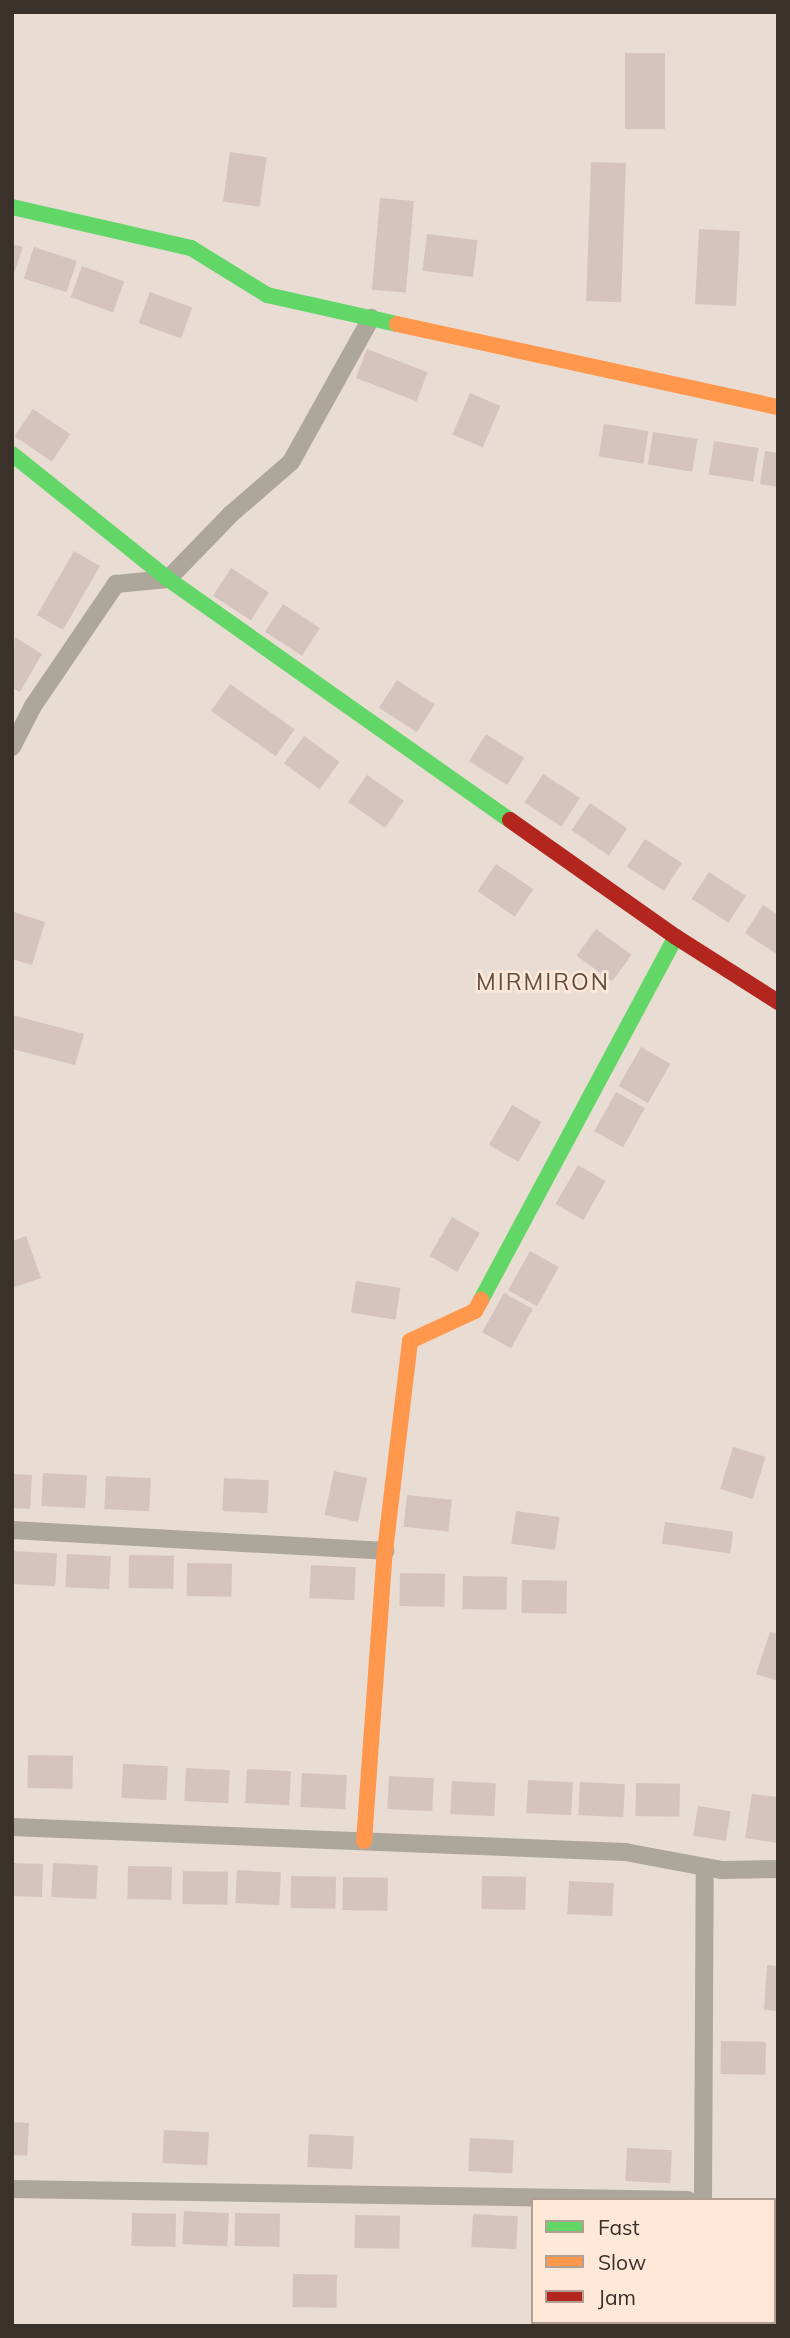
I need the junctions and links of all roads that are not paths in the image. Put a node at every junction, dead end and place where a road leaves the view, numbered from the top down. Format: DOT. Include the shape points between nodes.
graph roads {
  1 [pos="12,207"];
  2 [pos="371,318"];
  3 [pos="778,407"];
  4 [pos="12,454"];
  5 [pos="168,579"];
  6 [pos="12,747"];
  7 [pos="676,937"];
  8 [pos="778,1002"];
  9 [pos="12,1530"];
  10 [pos="384,1552"];
  11 [pos="12,1827"];
  12 [pos="364,1841"];
  13 [pos="705,1867"];
  14 [pos="778,1870"];
  15 [pos="12,2189"];
  16 [pos="565,2198"];
  17 [pos="703,2198"];
  1 -- 2 [label="street" via="191,248 267,295"];
  2 -- 3 [label="street"];
  2 -- 5 [label="street" via="291,462 231,514"];
  4 -- 5 [label="street"];
  5 -- 6 [label="street" via="116,584 33,706"];
  5 -- 7 [label="street"];
  7 -- 8 [label="street"];
  7 -- 10 [label="street" via="475,1311 410,1341"];
  9 -- 10 [label="street"];
  10 -- 12 [label="street"];
  11 -- 12 [label="street"];
  12 -- 13 [label="street" via="625,1852"];
  13 -- 14 [label="street"];
  13 -- 17 [label="street"];
  15 -- 16 [label="street"];
}
